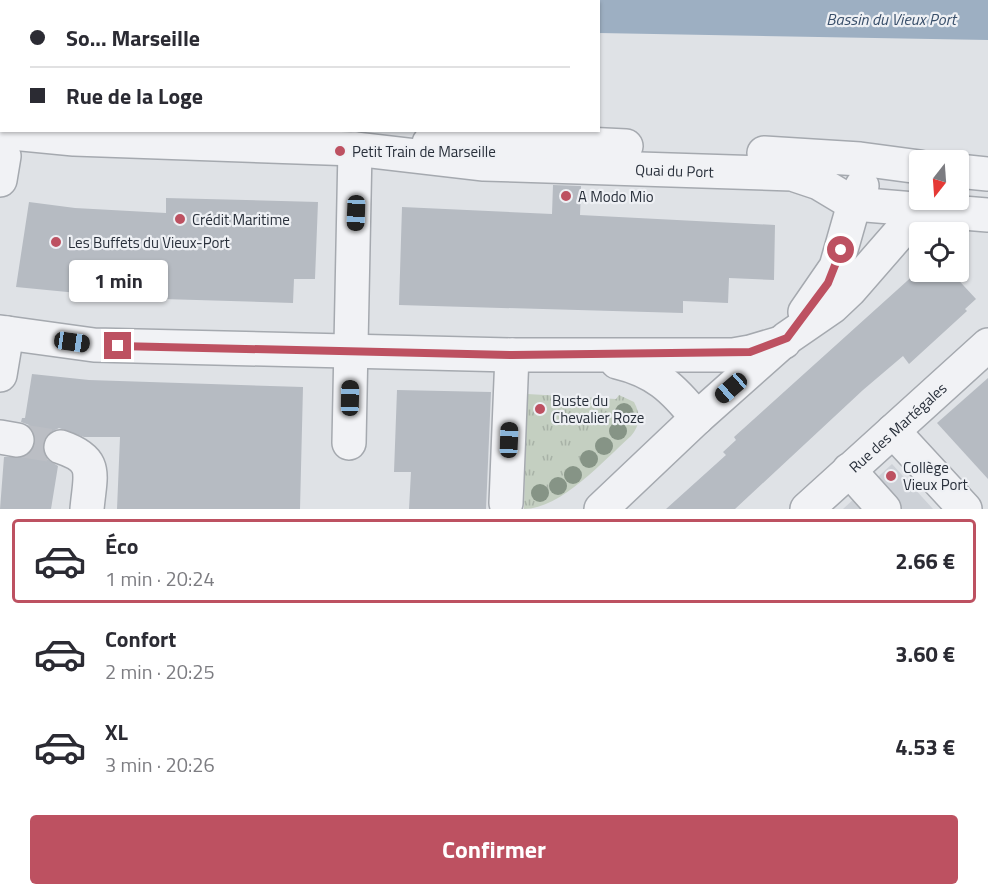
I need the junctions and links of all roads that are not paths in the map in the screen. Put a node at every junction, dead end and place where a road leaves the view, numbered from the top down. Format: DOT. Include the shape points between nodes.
graph roads {
  1 [pos="355,149"];
  2 [pos="1,156"];
  3 [pos="908,166"];
  4 [pos="969,172"];
  5 [pos="988,174"];
  6 [pos="854,204"];
  7 [pos="937,211"];
  8 [pos="988,215"];
  9 [pos="3,333"];
  10 [pos="785,340"];
  11 [pos="988,345"];
  12 [pos="351,352"];
  13 [pos="512,355"];
  14 [pos="591,356"];
  15 [pos="0,375"];
  16 [pos="696,418"];
  17 [pos="893,431"];
  18 [pos="349,443"];
  19 [pos="61,447"];
  20 [pos="849,470"];
  21 [pos="506,503"];
  22 [pos="606,508"];
  23 [pos="87,509"];
  24 [pos="807,509"];
  25 [pos="884,509"];
  26 [pos="965,509"];
  1 -- 2 [label="street, Quai du Port" via="74,139"];
  1 -- 3 [label="street, Quai du Port" via="480,139 793,154"];
  1 -- 6 [label="street, Quai du Port" via="484,164 792,174 819,183"];
  1 -- 12 [label="street"];
  3 -- 6 [label="street" via="867,179"];
  4 -- 5 [label="street"];
  6 -- 7 [label="street, Quai du Port"];
  6 -- 10 [label="street" via="836,267"];
  7 -- 8 [label="street, Quai du Port"];
  7 -- 10 [label="street" via="903,229 832,307"];
  9 -- 12 [label="street" via="94,345"];
  9 -- 15 [label="street"];
  10 -- 14 [label="street" via="733,354"];
  10 -- 16 [label="street"];
  11 -- 17 [label="street, Rue des Martégales"];
  12 -- 13 [label="street"];
  12 -- 18 [label="street"];
  13 -- 14 [label="street"];
  13 -- 21 [label="street"];
  14 -- 16 [label="street" via="641,368 661,379"];
  16 -- 22 [label="street"];
  17 -- 20 [label="street, Rue des Martégales"];
  17 -- 26 [label="street"];
  19 -- 23 [label="street" via="81,454 88,464"];
  20 -- 24 [label="street, Rue des Martégales"];
  20 -- 25 [label="street"];
}
